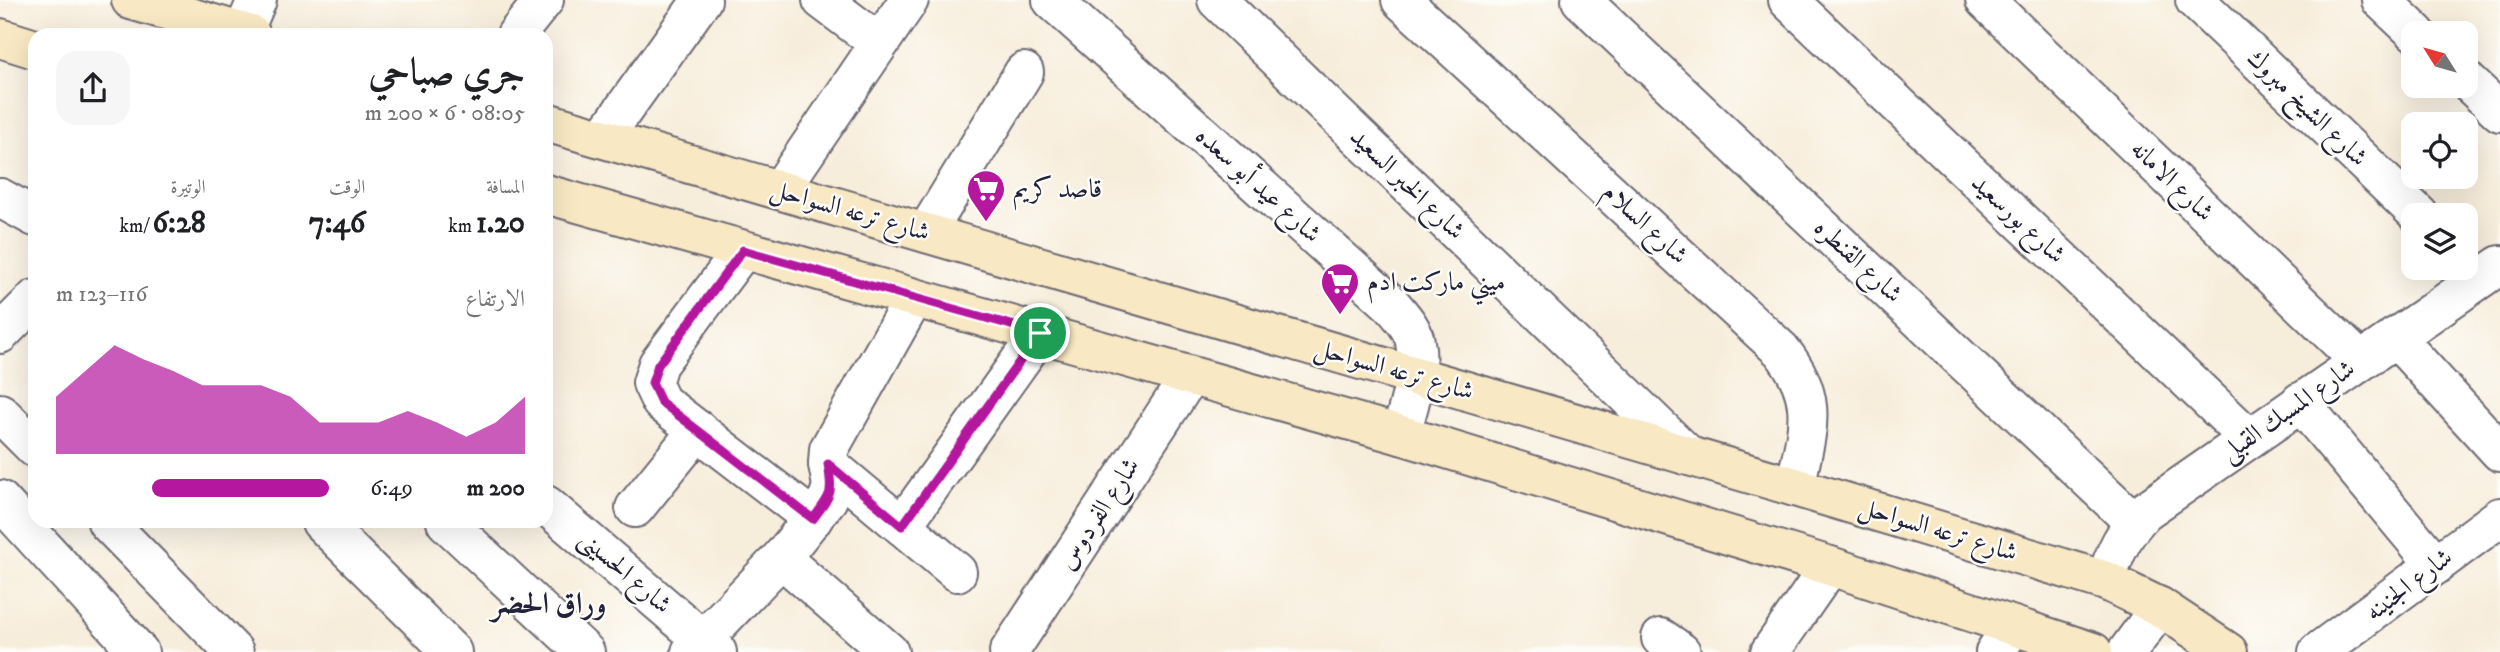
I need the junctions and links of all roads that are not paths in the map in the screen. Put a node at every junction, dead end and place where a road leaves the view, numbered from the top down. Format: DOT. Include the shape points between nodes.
graph roads {
  1 [pos="131,0"];
  2 [pos="544,0"];
  3 [pos="702,0"];
  4 [pos="822,0"];
  5 [pos="909,0"];
  6 [pos="1052,0"];
  7 [pos="1217,0"];
  8 [pos="1401,0"];
  9 [pos="1581,0"];
  10 [pos="1788,0"];
  11 [pos="1985,0"];
  12 [pos="2195,0"];
  13 [pos="2381,0"];
  14 [pos="2403,21"];
  15 [pos="248,26"];
  16 [pos="522,28"];
  17 [pos="0,38"];
  18 [pos="879,43"];
  19 [pos="28,47"];
  20 [pos="1024,72"];
  21 [pos="2478,92"];
  22 [pos="2500,113"];
  23 [pos="553,124"];
  24 [pos="603,138"];
  25 [pos="780,190"];
  26 [pos="553,196"];
  27 [pos="0,198"];
  28 [pos="2406,203"];
  29 [pos="28,213"];
  30 [pos="926,233"];
  31 [pos="743,250"];
  32 [pos="2487,275"];
  33 [pos="914,298"];
  34 [pos="28,306"];
  35 [pos="1040,333"];
  36 [pos="0,334"];
  37 [pos="2395,337"];
  38 [pos="2360,361"];
  39 [pos="1190,376"];
  40 [pos="1415,376"];
  41 [pos="2300,402"];
  42 [pos="0,413"];
  43 [pos="698,430"];
  44 [pos="1401,435"];
  45 [pos="2249,438"];
  46 [pos="28,442"];
  47 [pos="2500,452"];
  48 [pos="1689,456"];
  49 [pos="828,464"];
  50 [pos="1795,487"];
  51 [pos="0,500"];
  52 [pos="635,508"];
  53 [pos="553,511"];
  54 [pos="2500,517"];
  55 [pos="813,519"];
  56 [pos="2134,522"];
  57 [pos="902,526"];
  58 [pos="113,528"];
  59 [pos="327,528"];
  60 [pos="452,528"];
  61 [pos="781,558"];
  62 [pos="2436,565"];
  63 [pos="1830,566"];
  64 [pos="957,572"];
  65 [pos="2106,581"];
  66 [pos="2160,607"];
  67 [pos="2004,639"];
  68 [pos="704,648"];
  69 [pos="139,652"];
  70 [pos="234,652"];
  71 [pos="452,652"];
  72 [pos="586,652"];
  73 [pos="889,652"];
  74 [pos="1009,652"];
  75 [pos="1770,652"];
  76 [pos="2093,652"];
  77 [pos="2127,652"];
  78 [pos="2228,652"];
  79 [pos="2318,652"];
  1 -- 15 [label="main road"];
  2 -- 16 [label="street"];
  3 -- 24 [label="street"];
  4 -- 18 [label="street"];
  5 -- 18 [label="street"];
  6 -- 40 [label="street, شارع عيد أبو سعده" via="1392,305 1415,341"];
  7 -- 48 [label="street, شارع الخبر السعيد"];
  8 -- 50 [label="street, شارع السلام" via="1797,369 1807,396 1808,424"];
  9 -- 56 [label="street, شارع القنطره"];
  10 -- 45 [label="street, شارع بورسعيد"];
  11 -- 38 [label="street, شارع الامانه"];
  12 -- 28 [label="street, شارع الشيخ مبروك"];
  13 -- 14 [label="street"];
  17 -- 19 [label="main road"];
  18 -- 25 [label="street"];
  20 -- 30 [label="street"];
  21 -- 22 [label="street"];
  23 -- 24 [label="main road, شارع ترعه السواحل"];
  24 -- 25 [label="main road, شارع ترعه السواحل"];
  25 -- 30 [label="main road, شارع ترعه السواحل"];
  26 -- 31 [label="main road"];
  27 -- 29 [label="street"];
  30 -- 40 [label="main road, شارع ترعه السواحل"];
  31 -- 33 [label="main road"];
  31 -- 43 [label="street" via="658,365 652,383 661,402"];
  32 -- 37 [label="street, شارع المسبك القبلى"];
  33 -- 35 [label="main road"];
  33 -- 49 [label="street" via="835,436"];
  34 -- 36 [label="street"];
  35 -- 39 [label="main road"];
  35 -- 57 [label="street"];
  37 -- 38 [label="street, شارع المسبك القبلى"];
  37 -- 47 [label="street"];
  38 -- 41 [label="street, شارع المسبك القبلى"];
  39 -- 44 [label="main road"];
  39 -- 74 [label="street, شارع الفردوس"];
  40 -- 44 [label="street, شارع عيد أبو سعده"];
  40 -- 48 [label="main road, شارع ترعه السواحل"];
  41 -- 45 [label="street, شارع المسبك القبلى"];
  41 -- 62 [label="street"];
  42 -- 46 [label="street"];
  43 -- 52 [label="street"];
  43 -- 55 [label="street"];
  44 -- 63 [label="main road"];
  45 -- 56 [label="street, شارع المسبك القبلى"];
  48 -- 50 [label="main road, شارع ترعه السواحل"];
  49 -- 55 [label="street" via="832,486"];
  49 -- 57 [label="street"];
  50 -- 65 [label="main road, شارع ترعه السواحل"];
  51 -- 69 [label="street"];
  53 -- 68 [label="street, شارع الحسينى"];
  54 -- 62 [label="street, شارع الجنينه"];
  55 -- 61 [label="street"];
  56 -- 65 [label="street, شارع المسبك القبلى" via="2113,556"];
  57 -- 64 [label="street"];
  58 -- 70 [label="street"];
  59 -- 71 [label="street"];
  60 -- 72 [label="street"];
  61 -- 68 [label="street"];
  61 -- 73 [label="street"];
  62 -- 79 [label="street, شارع الجنينه"];
  63 -- 67 [label="main road"];
  63 -- 75 [label="street"];
  65 -- 66 [label="main road, شارع ترعه السواحل"];
  66 -- 77 [label="street"];
  66 -- 78 [label="main road, شارع ترعه السواحل"];
  67 -- 76 [label="main road"];
}
